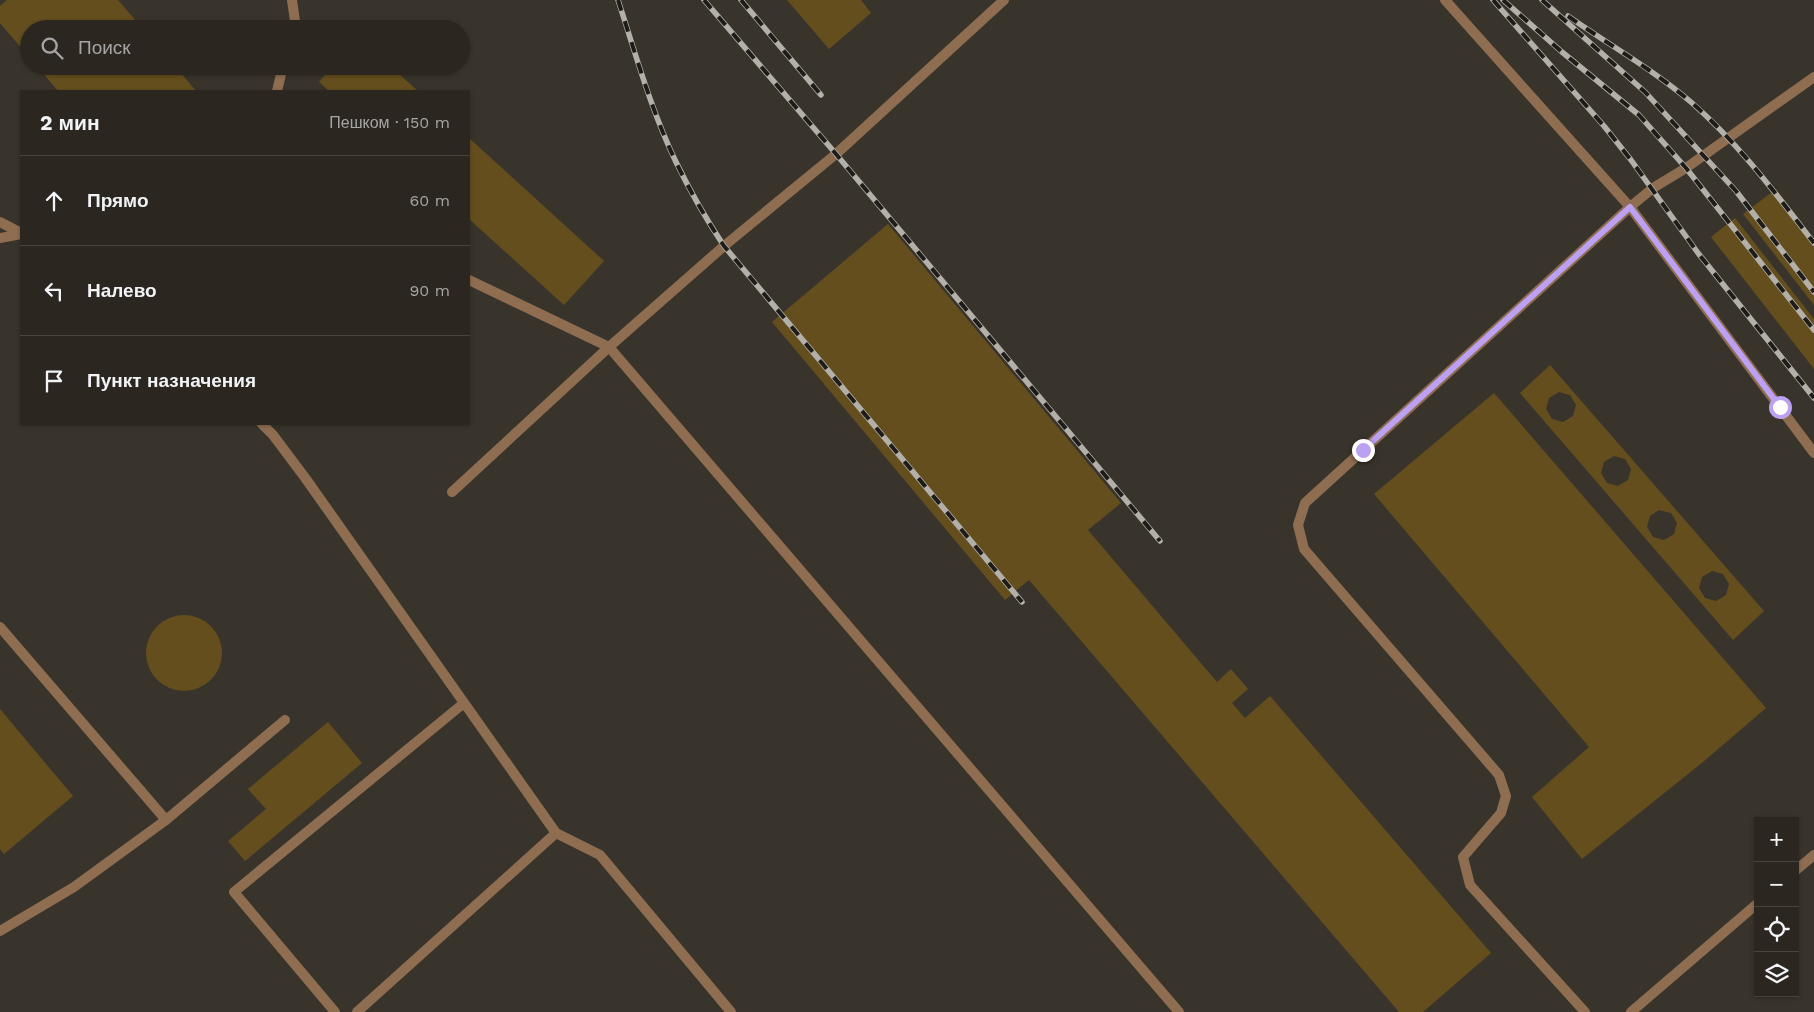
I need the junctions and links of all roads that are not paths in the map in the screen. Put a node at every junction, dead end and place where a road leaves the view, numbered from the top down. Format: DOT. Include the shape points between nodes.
graph roads {
  1 [pos="292,0"];
  2 [pos="1004,0"];
  3 [pos="1445,0"];
  4 [pos="295,20"];
  5 [pos="281,75"];
  6 [pos="1814,78"];
  7 [pos="277,90"];
  8 [pos="1630,207"];
  9 [pos="0,222"];
  10 [pos="20,232"];
  11 [pos="20,233"];
  12 [pos="0,238"];
  13 [pos="470,280"];
  14 [pos="609,347"];
  15 [pos="263,425"];
  16 [pos="1814,453"];
  17 [pos="452,492"];
  18 [pos="0,627"];
  19 [pos="464,703"];
  20 [pos="285,720"];
  21 [pos="166,820"];
  22 [pos="556,833"];
  23 [pos="1814,855"];
  24 [pos="1799,868"];
  25 [pos="1754,906"];
  26 [pos="0,931"];
  27 [pos="335,1012"];
  28 [pos="357,1012"];
  29 [pos="731,1012"];
  30 [pos="1179,1012"];
  31 [pos="1585,1012"];
  32 [pos="1631,1012"];
  1 -- 4 [label="lane"];
  2 -- 14 [label="lane" via="836,154"];
  3 -- 8 [label="lane"];
  5 -- 7 [label="lane"];
  6 -- 8 [label="lane"];
  8 -- 16 [label="lane"];
  8 -- 31 [label="lane" via="1306,503 1298,525 1304,549 1499,775 1506,796 1501,813 1463,857 1470,885"];
  9 -- 10 [label="lane"];
  11 -- 12 [label="lane"];
  13 -- 14 [label="lane"];
  14 -- 17 [label="lane"];
  14 -- 30 [label="lane"];
  15 -- 19 [label="lane" via="306,479"];
  18 -- 21 [label="lane"];
  19 -- 22 [label="lane"];
  19 -- 27 [label="lane" via="234,892"];
  20 -- 21 [label="lane"];
  21 -- 26 [label="lane" via="74,887"];
  22 -- 28 [label="lane"];
  22 -- 29 [label="lane" via="600,855"];
  23 -- 24 [label="lane"];
  25 -- 32 [label="lane"];
}
